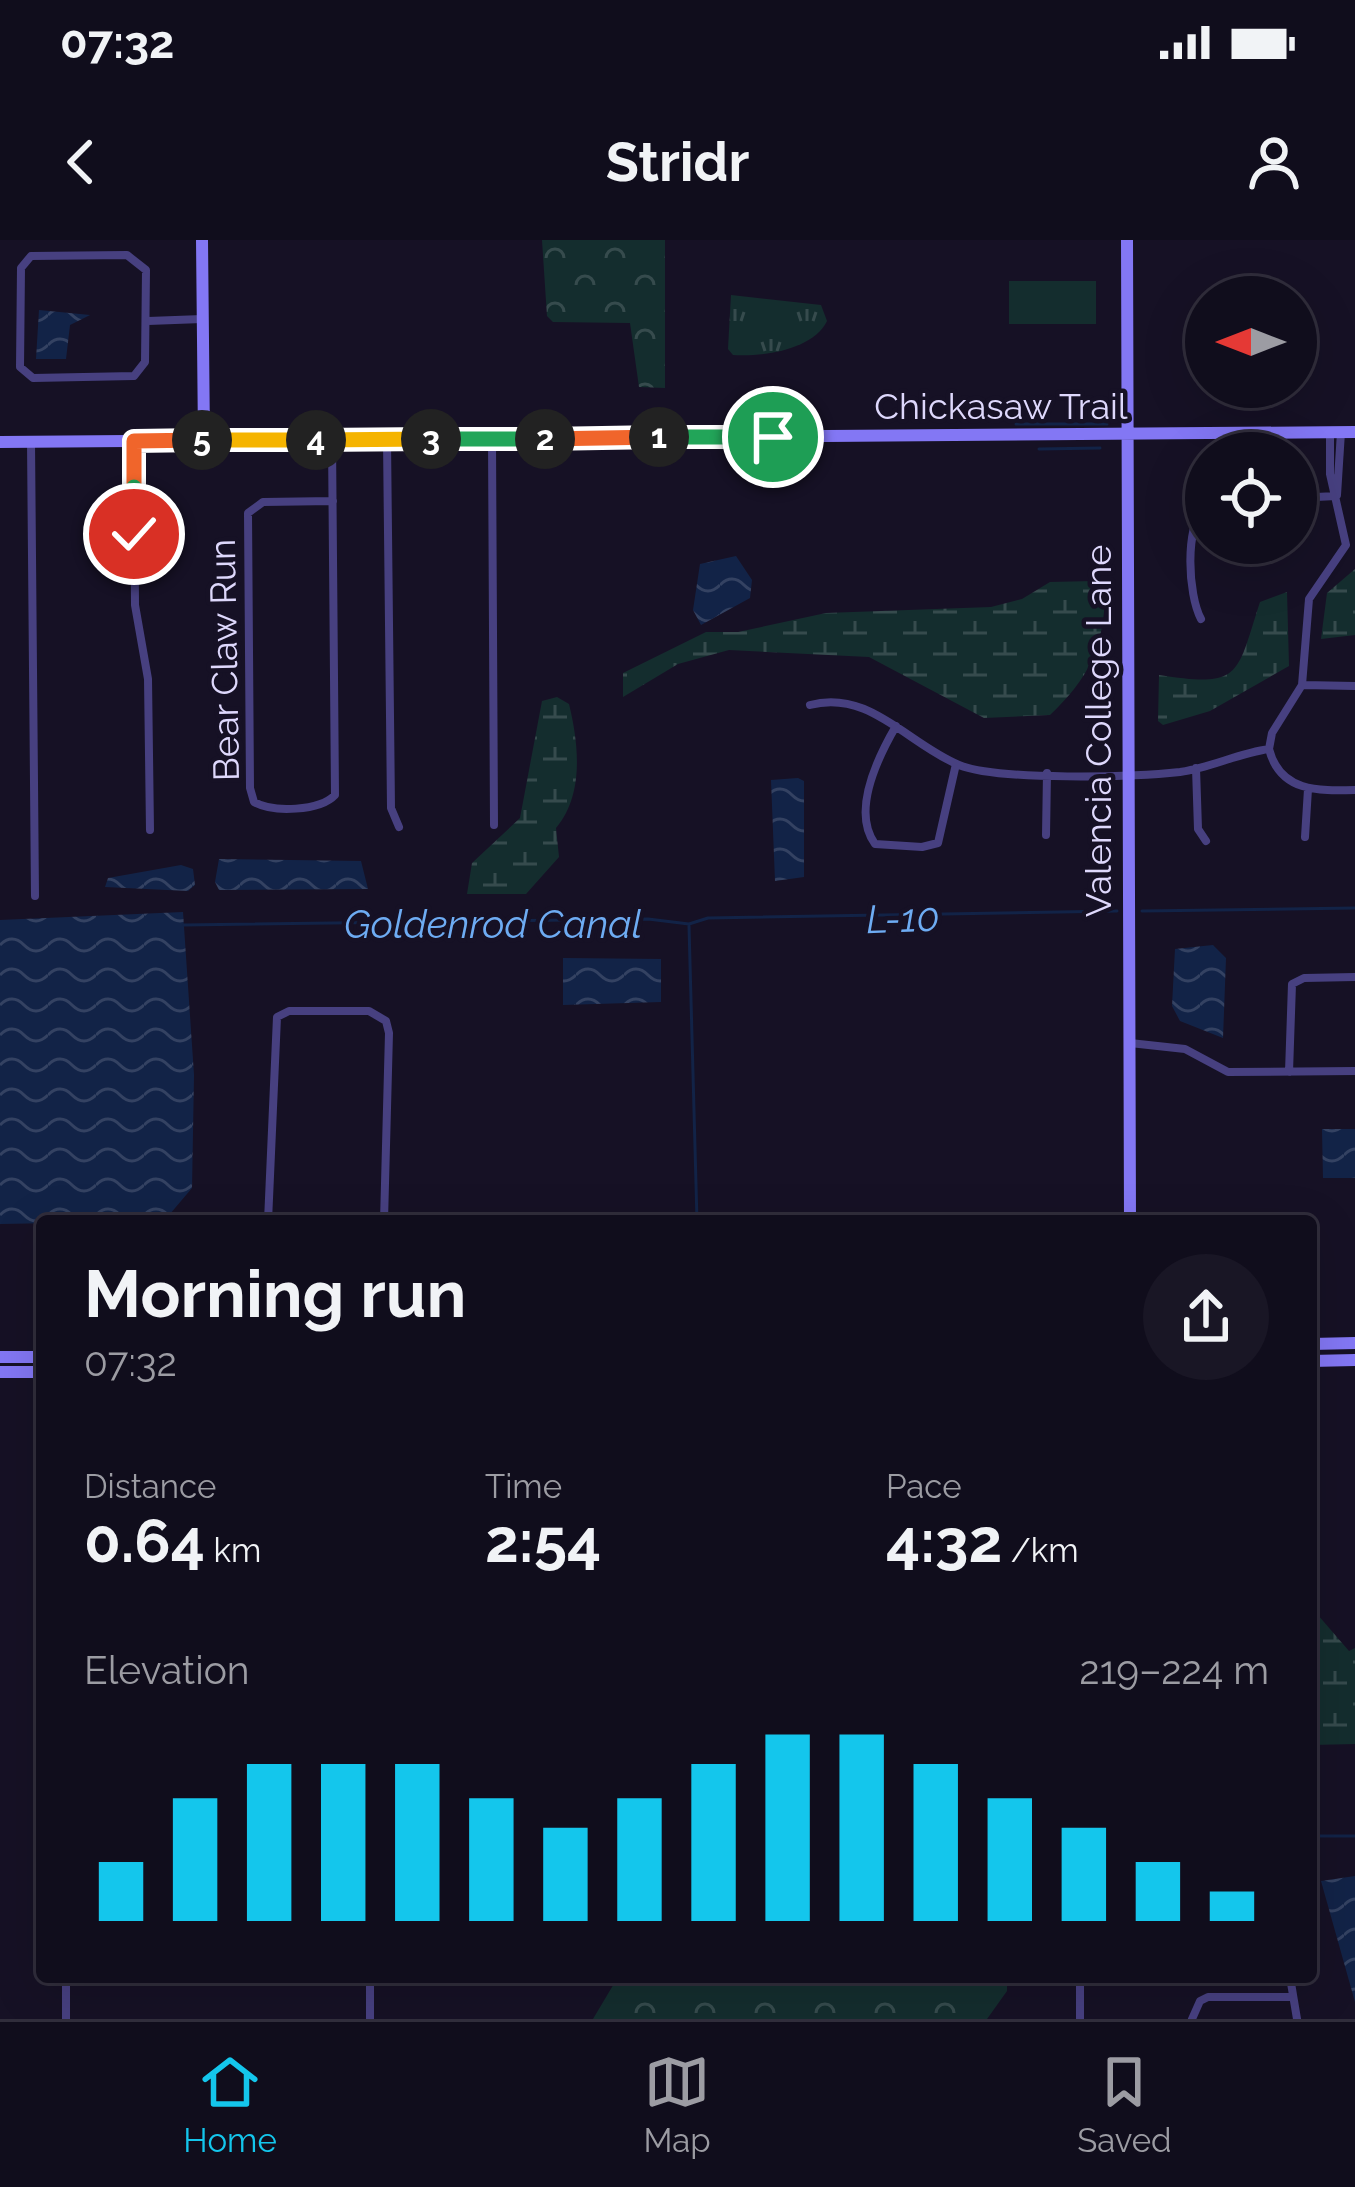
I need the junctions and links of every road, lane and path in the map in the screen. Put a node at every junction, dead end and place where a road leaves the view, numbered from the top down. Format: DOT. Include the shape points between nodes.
graph roads {
  1 [pos="202,240"];
  2 [pos="1127,240"];
  3 [pos="202,320"];
  4 [pos="148,321"];
  5 [pos="1342,432"];
  6 [pos="1127,435"];
  7 [pos="492,439"];
  8 [pos="204,440"];
  9 [pos="332,440"];
  10 [pos="387,440"];
  11 [pos="134,441"];
  12 [pos="0,442"];
  13 [pos="32,442"];
  14 [pos="1336,496"];
  15 [pos="1317,497"];
  16 [pos="333,501"];
  17 [pos="1193,564"];
  18 [pos="1201,619"];
  19 [pos="1302,685"];
  20 [pos="1355,686"];
  21 [pos="810,705"];
  22 [pos="896,726"];
  23 [pos="1269,749"];
  24 [pos="956,764"];
  25 [pos="1196,768"];
  26 [pos="1129,772"];
  27 [pos="1047,773"];
  28 [pos="1307,789"];
  29 [pos="1355,790"];
  30 [pos="494,825"];
  31 [pos="399,827"];
  32 [pos="150,830"];
  33 [pos="1046,835"];
  34 [pos="1305,837"];
  35 [pos="1206,841"];
  36 [pos="35,896"];
  37 [pos="1355,976"];
  38 [pos="1129,1043"];
  39 [pos="1355,1071"];
  40 [pos="1289,1072"];
  41 [pos="268,1215"];
  42 [pos="384,1215"];
  43 [pos="1130,1215"];
  44 [pos="1355,1343"];
  45 [pos="1317,1344"];
  46 [pos="36,1357"];
  47 [pos="0,1358"];
  48 [pos="1317,1360"];
  49 [pos="1355,1360"];
  50 [pos="0,1372"];
  51 [pos="36,1372"];
  52 [pos="66,1983"];
  53 [pos="370,1983"];
  54 [pos="1080,1983"];
  55 [pos="1291,1983"];
  56 [pos="1292,1996"];
  57 [pos="66,2019"];
  58 [pos="370,2019"];
  59 [pos="1080,2019"];
  60 [pos="1192,2019"];
  61 [pos="1298,2019"];
  1 -- 3 [label="street"];
  2 -- 6 [label="street, Valencia College Lane"];
  3 -- 4 [label="street"];
  3 -- 8 [label="street"];
  4 -- 4 [label="street" via="146,270 132,255 31,256 21,268 20,367 33,378 134,376 146,362"];
  5 -- 6 [label="street, Chickasaw Trail"];
  5 -- 14 [label="street"];
  6 -- 7 [label="street, Chickasaw Trail"];
  6 -- 26 [label="street, Valencia College Lane"];
  7 -- 10 [label="street, Chickasaw Trail"];
  7 -- 30 [label="street"];
  8 -- 9 [label="street, Chickasaw Trail"];
  8 -- 11 [label="street, Chickasaw Trail"];
  9 -- 10 [label="street, Chickasaw Trail"];
  9 -- 16 [label="street, Bear Claw Run"];
  10 -- 31 [label="street" via="391,808"];
  11 -- 13 [label="street, Chickasaw Trail"];
  11 -- 32 [label="street"];
  12 -- 13 [label="street, Chickasaw Trail"];
  13 -- 36 [label="street"];
  14 -- 15 [label="street"];
  14 -- 19 [label="street" via="1346,545 1306,607"];
  16 -- 16 [label="street, Bear Claw Run" via="262,502 248,513 250,788 260,807 322,805 335,795"];
  17 -- 18 [label="street"];
  19 -- 20 [label="street"];
  19 -- 23 [label="street"];
  21 -- 22 [label="street" via="843,700"];
  22 -- 24 [label="street"];
  22 -- 24 [label="street" via="869,787 874,844 938,843"];
  23 -- 25 [label="street"];
  23 -- 28 [label="street" via="1282,774"];
  24 -- 27 [label="street"];
  25 -- 26 [label="street"];
  25 -- 35 [label="street" via="1198,830"];
  26 -- 27 [label="street"];
  26 -- 38 [label="street, Valencia College Lane"];
  27 -- 33 [label="street"];
  28 -- 29 [label="street"];
  28 -- 34 [label="street"];
  37 -- 40 [label="street" via="1292,984"];
  38 -- 40 [label="street" via="1186,1049 1228,1072"];
  38 -- 43 [label="street, Valencia College Lane"];
  39 -- 40 [label="street"];
  41 -- 42 [label="street" via="277,1017 369,1011 389,1033"];
  44 -- 45 [label="street"];
  46 -- 47 [label="street"];
  48 -- 49 [label="street"];
  50 -- 51 [label="street"];
  52 -- 57 [label="street"];
  53 -- 58 [label="street"];
  54 -- 59 [label="street"];
  55 -- 56 [label="street"];
  56 -- 60 [label="street" via="1208,1997"];
  56 -- 61 [label="street"];
}
